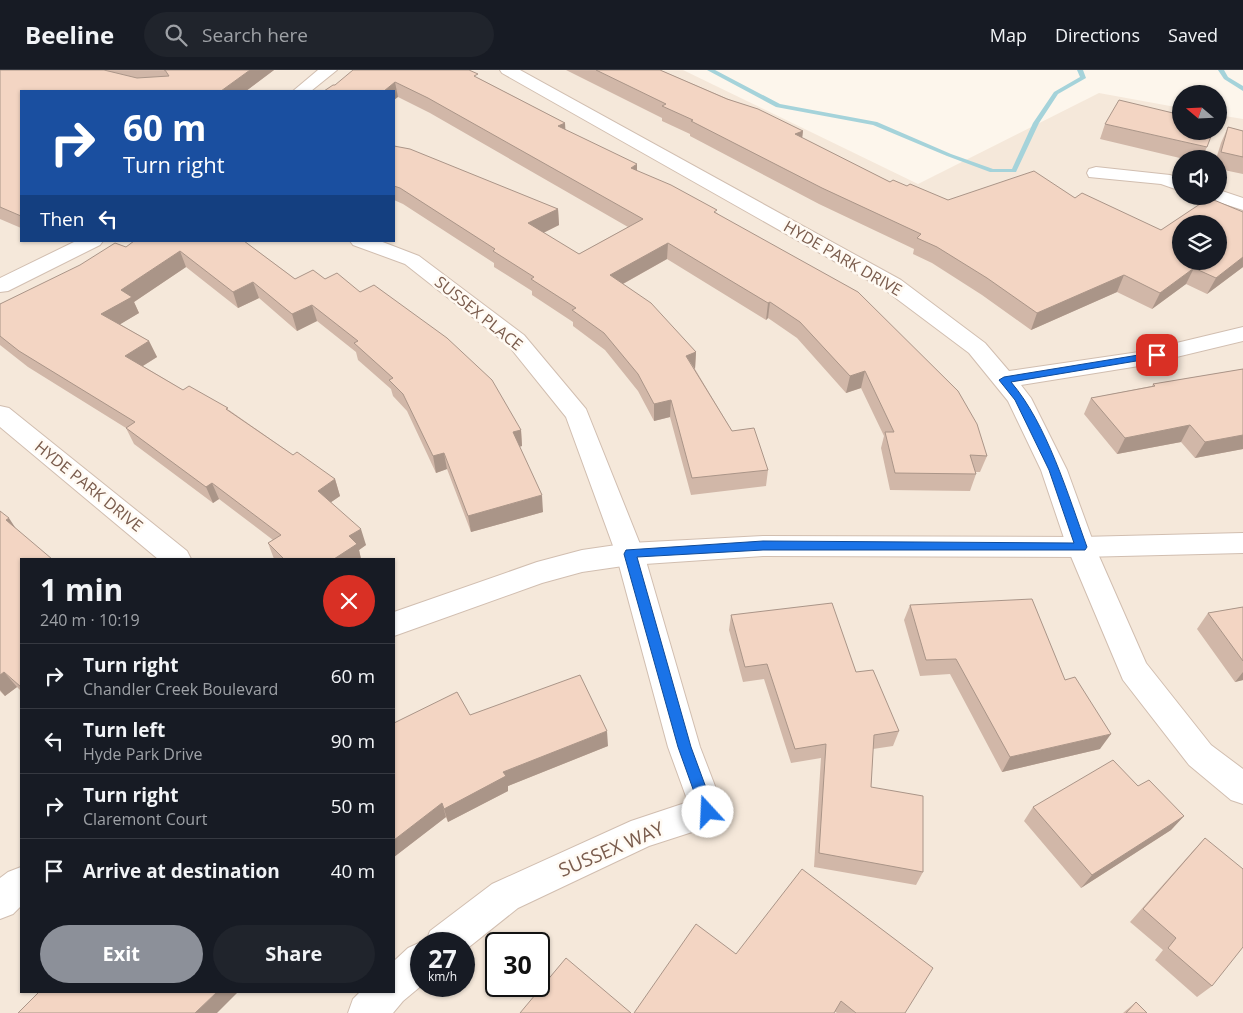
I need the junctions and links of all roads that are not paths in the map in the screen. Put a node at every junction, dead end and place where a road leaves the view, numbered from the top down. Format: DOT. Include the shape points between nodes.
graph roads {
  1 [pos="329,70"];
  2 [pos="508,70"];
  3 [pos="302,90"];
  4 [pos="1096,173"];
  5 [pos="1172,182"];
  6 [pos="1227,199"];
  7 [pos="1243,204"];
  8 [pos="91,242"];
  9 [pos="363,242"];
  10 [pos="4,280"];
  11 [pos="1243,334"];
  12 [pos="1004,380"];
  13 [pos="0,414"];
  14 [pos="1243,543"];
  15 [pos="1081,547"];
  16 [pos="630,554"];
  17 [pos="176,558"];
  18 [pos="395,624"];
  19 [pos="1243,789"];
  20 [pos="20,885"];
  21 [pos="0,901"];
  22 [pos="458,932"];
  23 [pos="410,971"];
  24 [pos="395,985"];
  25 [pos="386,993"];
  26 [pos="367,1013"];
  1 -- 3 [label="street"];
  2 -- 12 [label="street, HYDE PARK DRIVE" via="894,285 977,348"];
  4 -- 5 [label="street"];
  6 -- 7 [label="street"];
  8 -- 10 [label="street"];
  9 -- 16 [label="street, SUSSEX PLACE" via="412,260 516,340 577,415"];
  11 -- 12 [label="street" via="1139,359"];
  12 -- 15 [label="street, HYDE PARK DRIVE" via="1019,398 1054,470"];
  13 -- 17 [label="street, HYDE PARK DRIVE"];
  14 -- 15 [label="street"];
  15 -- 16 [label="street" via="763,546"];
  15 -- 19 [label="street, HYDE PARK DRIVE" via="1134,671 1200,755"];
  16 -- 18 [label="street" via="582,561 538,573"];
  16 -- 22 [label="street, SUSSEX WAY" via="684,747 708,812 642,832 505,896"];
  20 -- 21 [label="street"];
  23 -- 24 [label="street"];
  25 -- 26 [label="street"];
}
